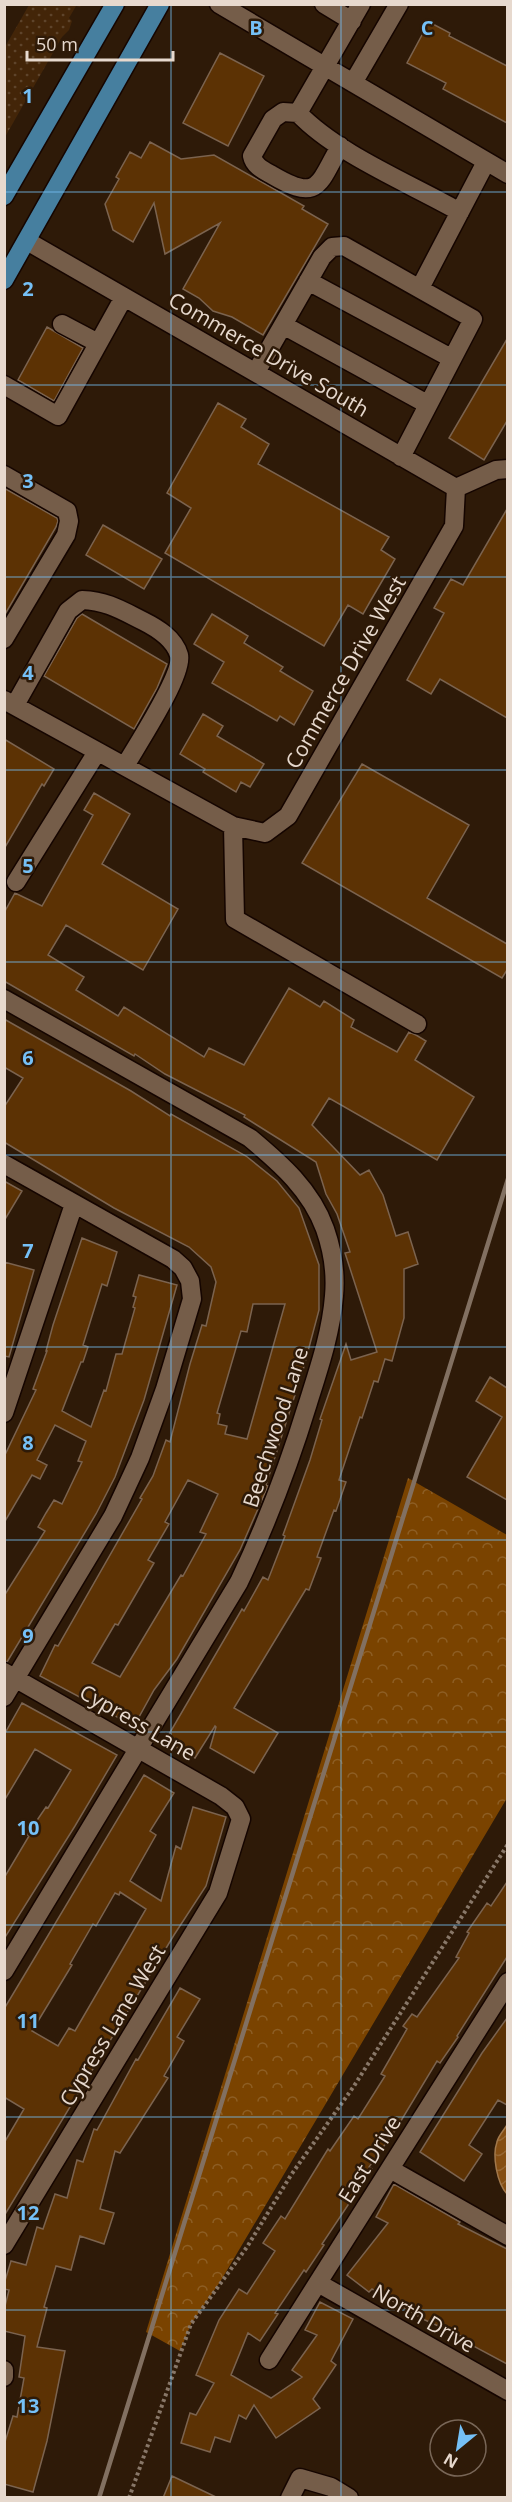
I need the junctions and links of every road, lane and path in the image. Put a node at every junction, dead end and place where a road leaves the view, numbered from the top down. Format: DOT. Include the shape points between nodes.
graph roads {
  1 [pos="115,4"];
  2 [pos="160,4"];
  3 [pos="219,4"];
  4 [pos="324,4"];
  5 [pos="361,4"];
  6 [pos="399,4"];
  7 [pos="352,21"];
  8 [pos="325,67"];
  9 [pos="353,84"];
  10 [pos="298,112"];
  11 [pos="340,146"];
  12 [pos="486,162"];
  13 [pos="507,174"];
  14 [pos="7,186"];
  15 [pos="460,212"];
  16 [pos="27,241"];
  17 [pos="4,280"];
  18 [pos="308,281"];
  19 [pos="420,288"];
  20 [pos="124,297"];
  21 [pos="62,324"];
  22 [pos="283,325"];
  23 [pos="98,343"];
  24 [pos="451,358"];
  25 [pos="256,372"];
  26 [pos="4,385"];
  27 [pos="427,404"];
  28 [pos="401,457"];
  29 [pos="507,469"];
  30 [pos="4,475"];
  31 [pos="456,488"];
  32 [pos="4,639"];
  33 [pos="10,703"];
  34 [pos="97,752"];
  35 [pos="125,766"];
  36 [pos="233,826"];
  37 [pos="16,882"];
  38 [pos="4,999"];
  39 [pos="417,1024"];
  40 [pos="4,1164"];
  41 [pos="74,1204"];
  42 [pos="4,1413"];
  43 [pos="10,1675"];
  44 [pos="4,1697"];
  45 [pos="140,1749"];
  46 [pos="241,1820"];
  47 [pos="507,1844"];
  48 [pos="4,1971"];
  49 [pos="507,1982"];
  50 [pos="390,2169"];
  51 [pos="507,2236"];
  52 [pos="4,2245"];
  53 [pos="318,2283"];
  54 [pos="269,2360"];
  55 [pos="4,2370"];
  56 [pos="4,2377"];
  57 [pos="507,2391"];
  58 [pos="129,2498"];
  59 [pos="290,2498"];
  60 [pos="349,2498"];
  1 -- 14 [label="main road"];
  2 -- 16 [label="main road"];
  3 -- 8 [label="street"];
  4 -- 7 [label="street"];
  5 -- 7 [label="street"];
  6 -- 9 [label="street"];
  7 -- 8 [label="street"];
  8 -- 9 [label="street"];
  8 -- 10 [label="street"];
  9 -- 12 [label="street"];
  10 -- 11 [label="street"];
  10 -- 11 [label="street" via="283,112 273,119 252,156 253,162 288,184 309,189 320,181"];
  11 -- 15 [label="street"];
  12 -- 13 [label="street"];
  12 -- 15 [label="street"];
  15 -- 19 [label="street"];
  16 -- 17 [label="main road"];
  16 -- 20 [label="street, Commerce Drive South"];
  18 -- 19 [label="street" via="321,257 332,247 344,246"];
  18 -- 22 [label="street"];
  18 -- 24 [label="street"];
  19 -- 24 [label="street" via="473,319"];
  20 -- 23 [label="street"];
  20 -- 25 [label="street, Commerce Drive South"];
  21 -- 23 [label="street"];
  22 -- 25 [label="street"];
  22 -- 27 [label="street"];
  23 -- 26 [label="street" via="58,416"];
  24 -- 27 [label="street"];
  25 -- 28 [label="street, Commerce Drive South"];
  27 -- 28 [label="street"];
  28 -- 31 [label="street, Commerce Drive South"];
  29 -- 31 [label="street"];
  30 -- 32 [label="street" via="67,511 69,521 66,535"];
  31 -- 36 [label="street, Commerce Drive West" via="454,526 288,816 265,832"];
  33 -- 34 [label="street"];
  33 -- 35 [label="street" via="68,611 82,600 102,601 157,628 170,639 179,655 177,674"];
  34 -- 35 [label="street"];
  34 -- 37 [label="street"];
  35 -- 36 [label="street"];
  36 -- 39 [label="street" via="235,919"];
  38 -- 45 [label="street, Beechwood Lane" via="250,1138 307,1192 324,1228 333,1262 334,1294 328,1338 266,1526 239,1582"];
  40 -- 41 [label="street"];
  41 -- 42 [label="street"];
  41 -- 43 [label="street" via="173,1259 190,1281 192,1299 140,1458 113,1516"];
  43 -- 44 [label="street"];
  43 -- 45 [label="street, Cypress Lane"];
  45 -- 46 [label="street, Cypress Lane" via="220,1796 235,1807"];
  45 -- 48 [label="street, Beechwood Lane"];
  46 -- 52 [label="street, Cypress Lane West" via="218,1893"];
  47 -- 58 [label="path" via="354,2086 192,2324"];
  49 -- 50 [label="street, East Drive"];
  50 -- 51 [label="street"];
  50 -- 53 [label="street, East Drive"];
  53 -- 54 [label="street, East Drive"];
  53 -- 57 [label="street, North Drive"];
  55 -- 56 [label="street"];
  59 -- 60 [label="street" via="300,2478 331,2487"];
}
